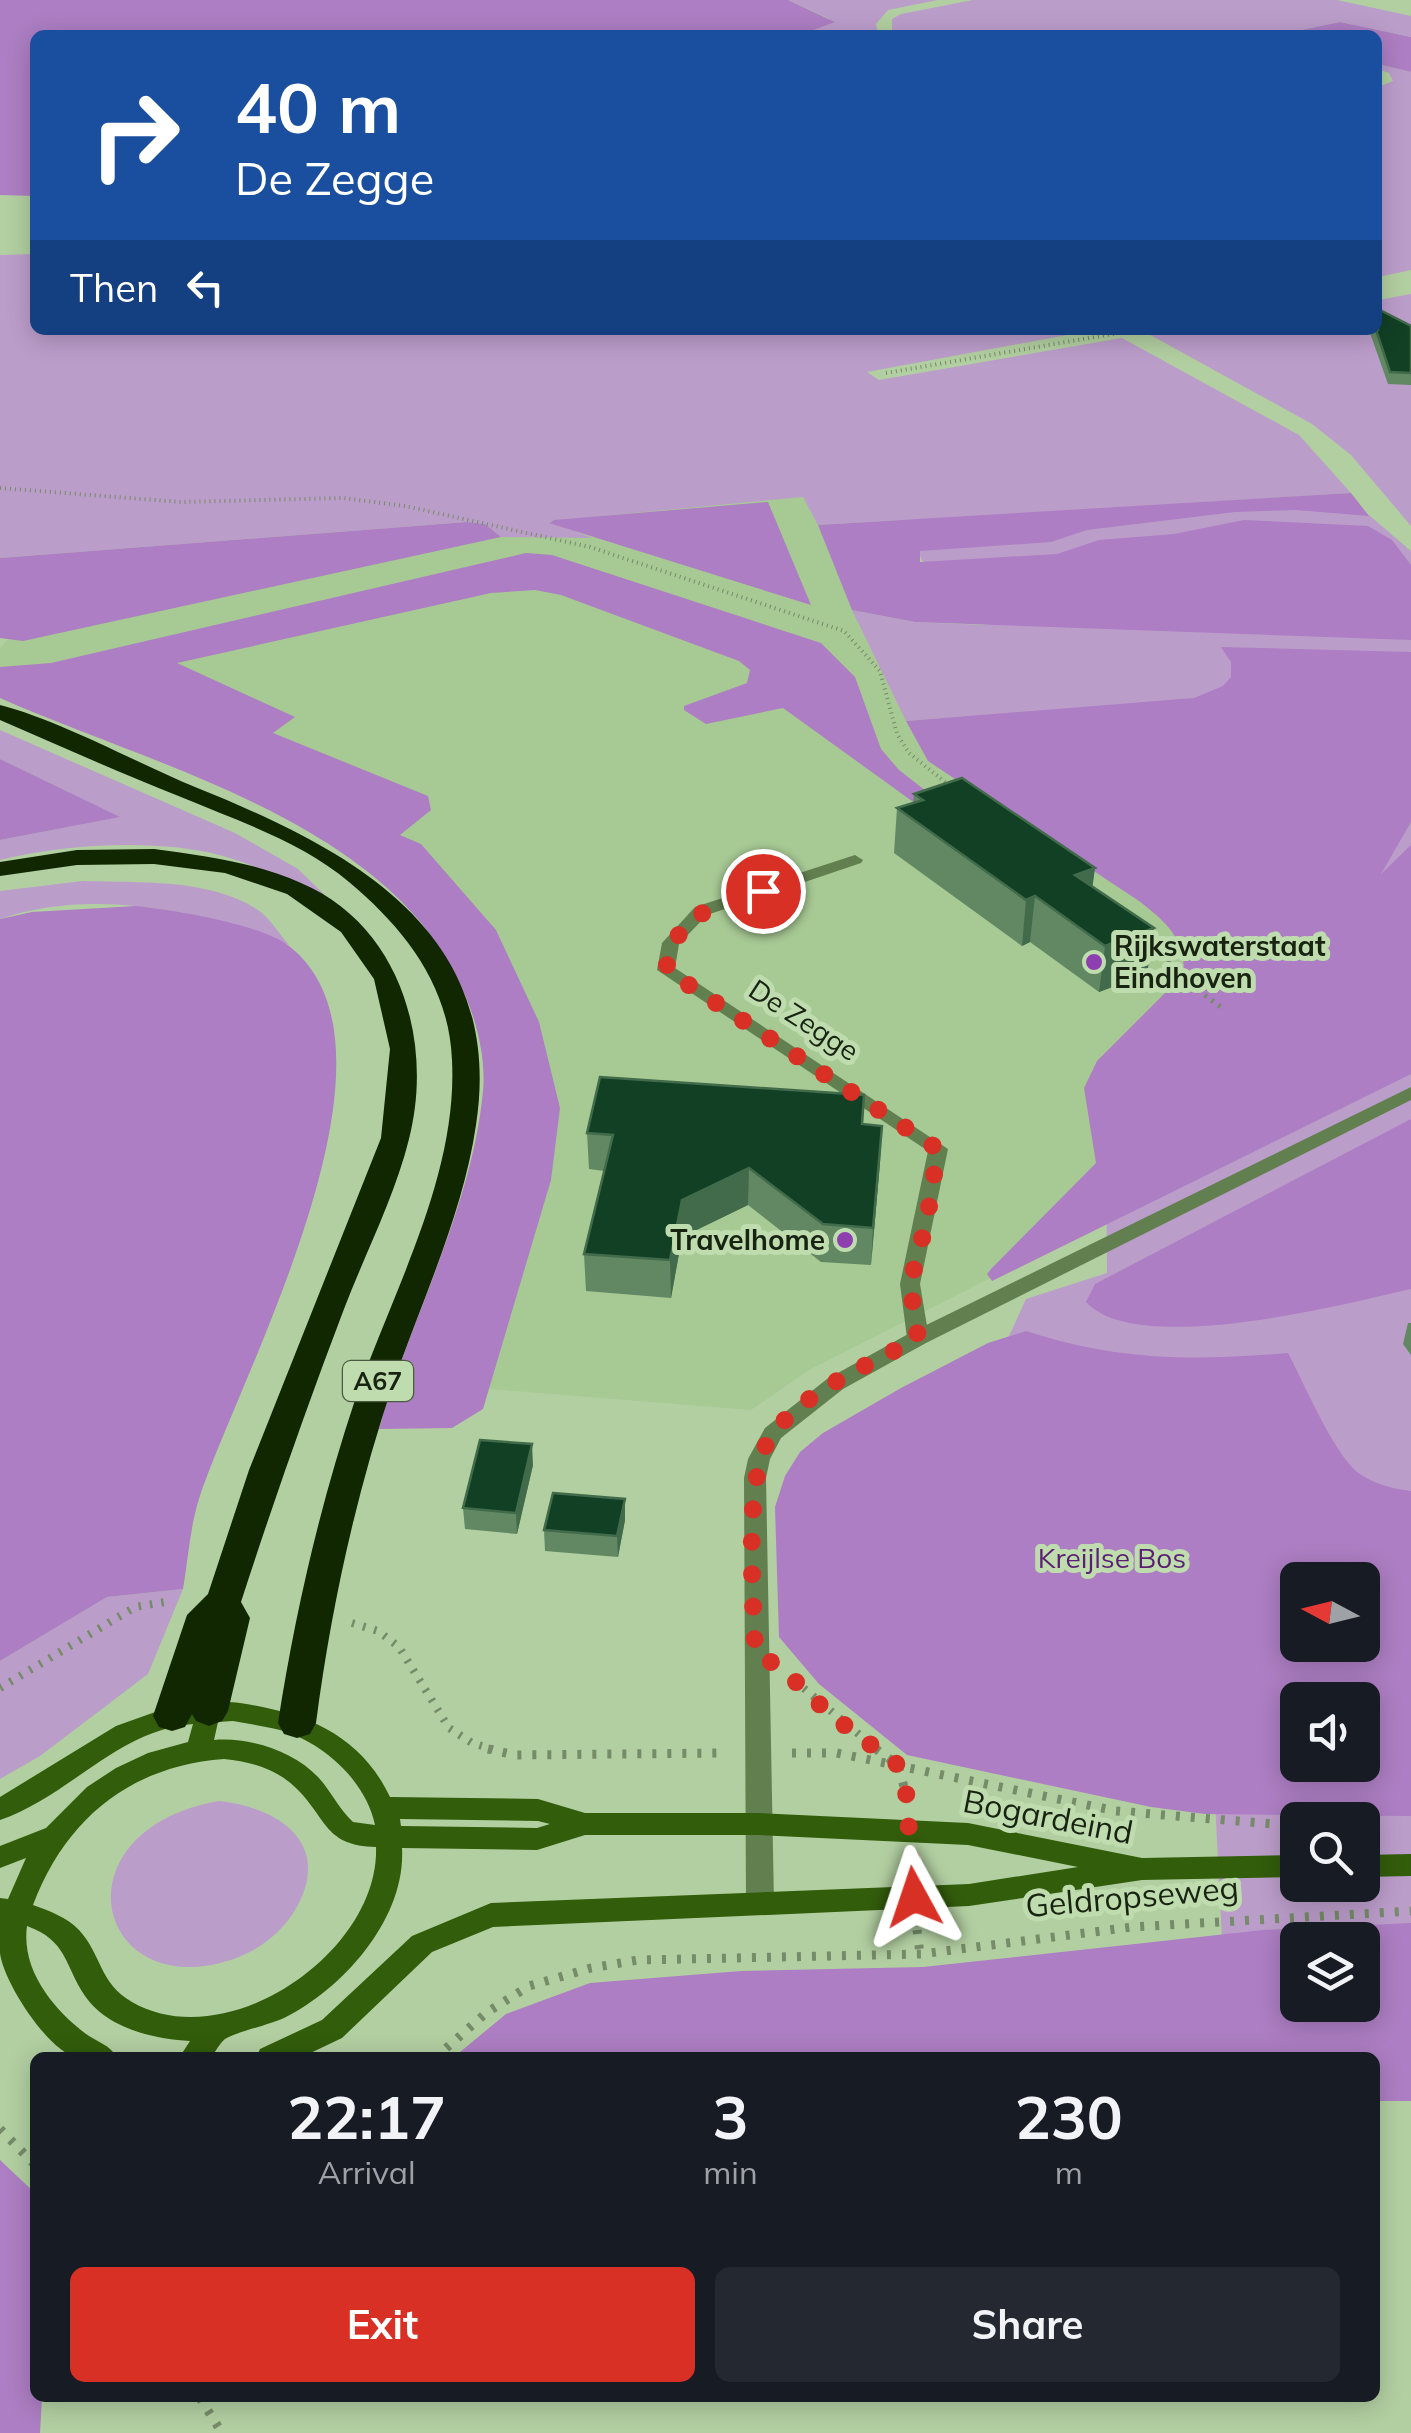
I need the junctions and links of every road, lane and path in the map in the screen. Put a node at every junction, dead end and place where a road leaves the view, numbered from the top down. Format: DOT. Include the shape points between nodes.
graph roads {
  1 [pos="1107,335"];
  2 [pos="886,373"];
  3 [pos="0,488"];
  4 [pos="0,712"];
  5 [pos="960,793"];
  6 [pos="855,860"];
  7 [pos="0,869"];
  8 [pos="1140,920"];
  9 [pos="1225,1010"];
  10 [pos="1411,1094"];
  11 [pos="918,1338"];
  12 [pos="223,1602"];
  13 [pos="312,1618"];
  14 [pos="755,1653"];
  15 [pos="0,1688"];
  16 [pos="209,1711"];
  17 [pos="172,1716"];
  18 [pos="297,1723"];
  19 [pos="198,1751"];
  20 [pos="756,1753"];
  21 [pos="898,1765"];
  22 [pos="11,1804"];
  23 [pos="385,1808"];
  24 [pos="585,1824"];
  25 [pos="758,1824"];
  26 [pos="1280,1825"];
  27 [pos="908,1832"];
  28 [pos="55,1836"];
  29 [pos="391,1840"];
  30 [pos="0,1857"];
  31 [pos="1411,1865"];
  32 [pos="1280,1866"];
  33 [pos="1380,1866"];
  34 [pos="1142,1869"];
  35 [pos="914,1897"];
  36 [pos="760,1903"];
  37 [pos="9,1911"];
  38 [pos="1411,1911"];
  39 [pos="6,1949"];
  40 [pos="920,1954"];
  41 [pos="218,2027"];
  42 [pos="93,2052"];
  43 [pos="198,2052"];
  44 [pos="283,2052"];
  45 [pos="441,2052"];
  46 [pos="0,2129"];
  47 [pos="30,2160"];
  48 [pos="203,2402"];
  49 [pos="222,2433"];
  1 -- 2 [label="path"];
  3 -- 5 [label="path" via="181,502 343,498 499,525 644,564 844,631 880,671 908,754"];
  4 -- 13 [label="highway, A67" via="280,830 330,858 404,919 453,993 467,1044 467,1117 372,1397"];
  6 -- 11 [label="street, De Zegge" via="701,911 671,943 666,970 938,1149 910,1284"];
  7 -- 12 [label="highway, A67" via="129,855 230,866 284,884 340,918 372,950 395,988 407,1066 395,1138 266,1470"];
  8 -- 9 [label="path" via="1167,964 1203,1000"];
  10 -- 11 [label="street"];
  11 -- 14 [label="street" via="810,1400 768,1442 755,1478"];
  12 -- 15 [label="path" via="136,1607"];
  12 -- 16 [label="highway, A67" via="232,1618"];
  12 -- 17 [label="highway, A67" via="205,1615"];
  13 -- 18 [label="highway, A67"];
  13 -- 20 [label="path" via="379,1628 430,1692 446,1726 486,1748 515,1755"];
  14 -- 20 [label="street"];
  14 -- 21 [label="path"];
  16 -- 17 [label="main road"];
  16 -- 18 [label="main road"];
  16 -- 19 [label="main road"];
  17 -- 22 [label="main road" via="108,1741"];
  18 -- 23 [label="main road" via="356,1763"];
  19 -- 28 [label="main road, Bogardeind" via="124,1774"];
  19 -- 29 [label="main road, Bogardeind" via="250,1752 273,1760 298,1772 348,1833"];
  20 -- 21 [label="path" via="837,1753"];
  20 -- 25 [label="street"];
  21 -- 26 [label="path" via="1116,1811"];
  21 -- 27 [label="path"];
  23 -- 24 [label="main road, Bogardeind" via="538,1810"];
  23 -- 29 [label="main road"];
  24 -- 25 [label="main road, Bogardeind"];
  24 -- 29 [label="main road, Bogardeind" via="537,1839"];
  25 -- 27 [label="main road, Bogardeind"];
  25 -- 36 [label="street"];
  27 -- 34 [label="main road, Bogardeind" via="968,1834"];
  28 -- 30 [label="main road"];
  28 -- 37 [label="main road"];
  29 -- 41 [label="main road" via="383,1892 369,1925 343,1958 293,1999"];
  31 -- 33 [label="main road"];
  32 -- 34 [label="main road, Geldropseweg"];
  34 -- 35 [label="main road, Bogardeind" via="969,1896"];
  35 -- 36 [label="main road, Bogardeind"];
  35 -- 40 [label="path"];
  36 -- 44 [label="main road, Bogardeind" via="491,1915 422,1944 332,2029"];
  37 -- 39 [label="main road"];
  37 -- 41 [label="main road" via="64,1934 97,1990 118,2009 180,2028"];
  38 -- 40 [label="path, Geldropseweg" via="1132,1928"];
  39 -- 42 [label="main road" via="32,1997 70,2038"];
  40 -- 45 [label="path" via="768,1954 594,1968 519,1991"];
  41 -- 43 [label="main road"];
  46 -- 47 [label="path"];
  48 -- 49 [label="path"];
}
